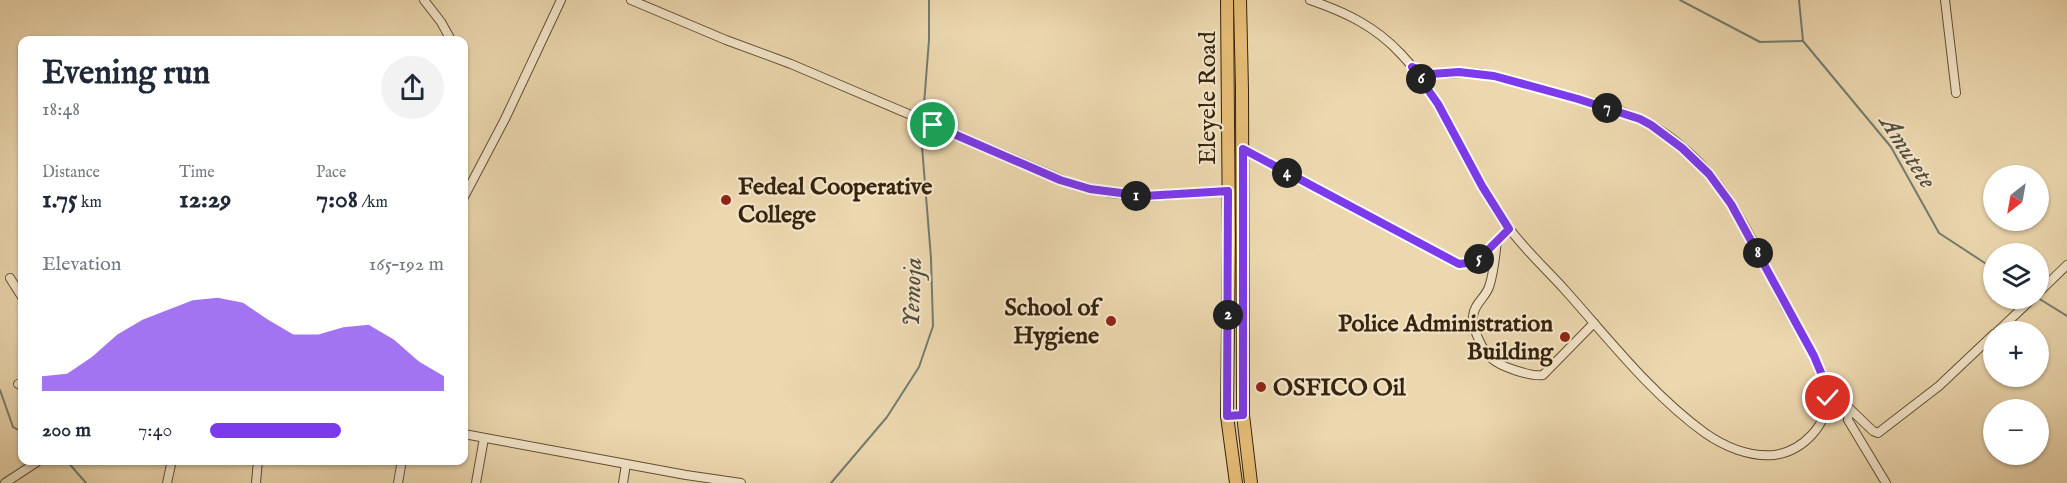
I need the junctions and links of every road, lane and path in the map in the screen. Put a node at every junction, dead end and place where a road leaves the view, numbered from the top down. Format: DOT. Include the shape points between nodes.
graph roads {
  1 [pos="424,0"];
  2 [pos="561,0"];
  3 [pos="631,0"];
  4 [pos="1227,0"];
  5 [pos="1240,0"];
  6 [pos="1310,0"];
  7 [pos="1945,0"];
  8 [pos="449,36"];
  9 [pos="1412,67"];
  10 [pos="1956,93"];
  11 [pos="1243,149"];
  12 [pos="468,189"];
  13 [pos="1228,191"];
  14 [pos="1509,229"];
  15 [pos="1497,241"];
  16 [pos="2067,265"];
  17 [pos="10,278"];
  18 [pos="2049,283"];
  19 [pos="18,291"];
  20 [pos="2023,309"];
  21 [pos="2009,321"];
  22 [pos="1594,323"];
  23 [pos="1983,344"];
  24 [pos="1827,387"];
  25 [pos="1849,409"];
  26 [pos="1243,415"];
  27 [pos="1227,416"];
  28 [pos="468,435"];
  29 [pos="484,438"];
  30 [pos="626,464"];
  31 [pos="32,465"];
  32 [pos="171,465"];
  33 [pos="258,465"];
  34 [pos="401,465"];
  35 [pos="698,480"];
  36 [pos="4,483"];
  37 [pos="167,483"];
  38 [pos="256,483"];
  39 [pos="398,483"];
  40 [pos="476,483"];
  41 [pos="623,483"];
  42 [pos="741,483"];
  43 [pos="1236,483"];
  44 [pos="1251,483"];
  45 [pos="1886,483"];
  1 -- 8 [label="street"];
  2 -- 12 [label="street"];
  3 -- 13 [label="street" via="1060,180 1090,189 1144,196"];
  4 -- 13 [label="main road, Eleyele Road"];
  5 -- 11 [label="main road, Eleyele Road"];
  6 -- 9 [label="street" via="1367,24"];
  7 -- 10 [label="street"];
  9 -- 14 [label="street" via="1438,104"];
  9 -- 24 [label="street" via="1431,74 1477,73 1521,82 1629,116 1665,134 1709,174 1731,204"];
  11 -- 15 [label="street" via="1459,264 1476,262"];
  11 -- 26 [label="main road, Eleyele Road"];
  13 -- 27 [label="main road, Eleyele Road"];
  14 -- 15 [label="street"];
  14 -- 22 [label="street"];
  15 -- 22 [label="street" via="1490,285 1473,316 1490,358 1536,376 1544,375"];
  16 -- 18 [label="street"];
  17 -- 19 [label="street"];
  20 -- 21 [label="street"];
  22 -- 24 [label="street" via="1678,410 1706,434 1735,449 1773,455 1799,447 1824,415"];
  23 -- 25 [label="street" via="1939,386 1878,433"];
  24 -- 25 [label="street"];
  25 -- 45 [label="street" via="1851,427"];
  26 -- 27 [label="main road"];
  26 -- 44 [label="main road, Eleyele Road"];
  27 -- 43 [label="main road, Eleyele Road"];
  28 -- 29 [label="street"];
  29 -- 30 [label="street"];
  29 -- 40 [label="street"];
  30 -- 35 [label="street"];
  30 -- 41 [label="street"];
  31 -- 36 [label="street"];
  32 -- 37 [label="street"];
  33 -- 38 [label="street"];
  34 -- 39 [label="street"];
  35 -- 42 [label="street"];
}
